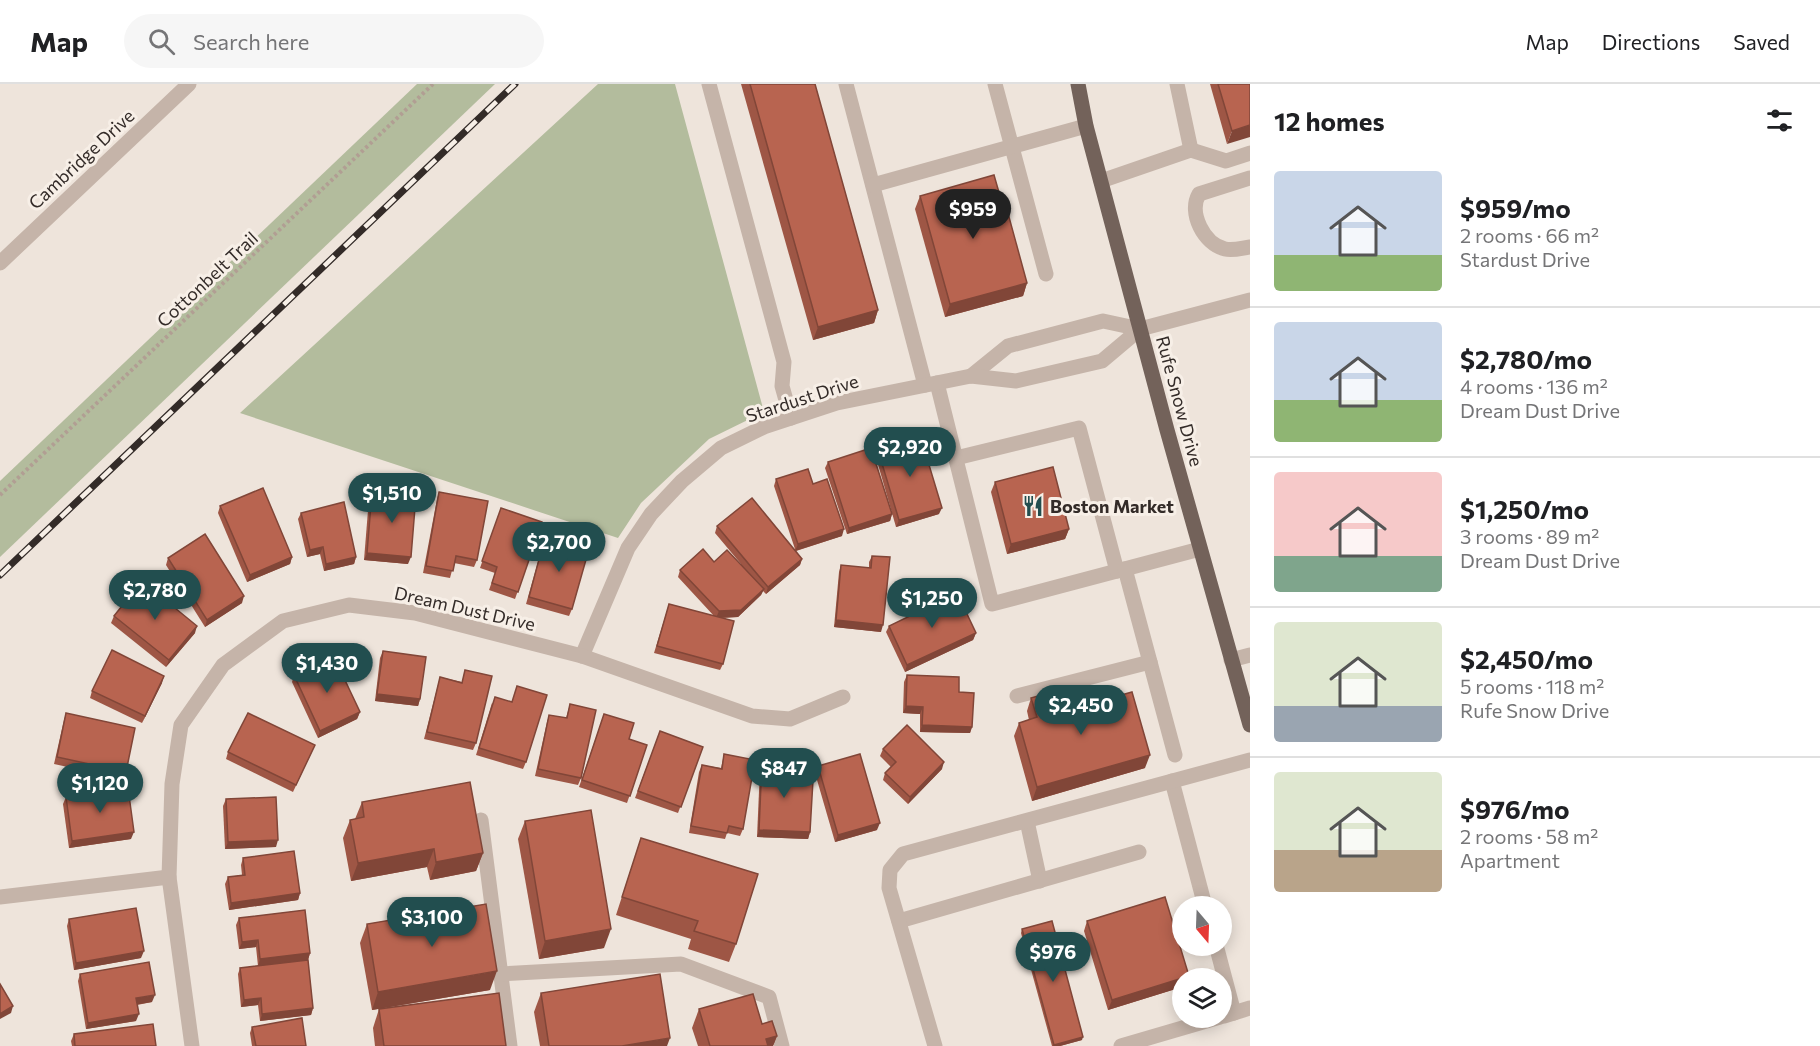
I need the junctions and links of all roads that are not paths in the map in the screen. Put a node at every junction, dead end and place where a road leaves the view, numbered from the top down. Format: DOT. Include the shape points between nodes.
graph roads {
  1 [pos="189,84"];
  2 [pos="709,84"];
  3 [pos="846,84"];
  4 [pos="995,84"];
  5 [pos="1078,84"];
  6 [pos="1177,84"];
  7 [pos="1086,126"];
  8 [pos="1012,146"];
  9 [pos="1191,150"];
  10 [pos="1250,153"];
  11 [pos="1250,178"];
  12 [pos="1101,181"];
  13 [pos="873,185"];
  14 [pos="1250,247"];
  15 [pos="0,263"];
  16 [pos="1046,274"];
  17 [pos="1250,300"];
  18 [pos="1140,329"];
  19 [pos="971,376"];
  20 [pos="931,384"];
  21 [pos="791,418"];
  22 [pos="956,458"];
  23 [pos="1200,549"];
  24 [pos="1121,570"];
  25 [pos="1250,655"];
  26 [pos="582,656"];
  27 [pos="1231,660"];
  28 [pos="1150,662"];
  29 [pos="1017,696"];
  30 [pos="843,697"];
  31 [pos="1250,725"];
  32 [pos="1175,754"];
  33 [pos="1250,760"];
  34 [pos="1172,781"];
  35 [pos="481,820"];
  36 [pos="1027,820"];
  37 [pos="1139,852"];
  38 [pos="169,877"];
  39 [pos="1040,881"];
  40 [pos="1202,896"];
  41 [pos="0,897"];
  42 [pos="899,921"];
  43 [pos="501,974"];
  44 [pos="1250,1008"];
  45 [pos="1232,1014"];
  46 [pos="1183,1028"];
  47 [pos="192,1046"];
  48 [pos="510,1046"];
  49 [pos="782,1046"];
  50 [pos="935,1046"];
  51 [pos="1121,1046"];
  1 -- 15 [label="street, Cambridge Drive"];
  2 -- 21 [label="street" via="784,362 782,386"];
  3 -- 13 [label="street"];
  4 -- 8 [label="street"];
  5 -- 7 [label="main road, Rufe Snow Drive"];
  6 -- 9 [label="street"];
  7 -- 8 [label="street"];
  7 -- 12 [label="main road, Rufe Snow Drive"];
  8 -- 13 [label="street"];
  8 -- 16 [label="street"];
  9 -- 10 [label="street" via="1226,160"];
  9 -- 12 [label="street"];
  11 -- 14 [label="street" via="1199,194 1194,207 1202,230 1211,241 1233,250"];
  12 -- 18 [label="main road, Rufe Snow Drive"];
  13 -- 20 [label="street"];
  17 -- 18 [label="street"];
  18 -- 19 [label="street, Stardust Drive" via="1102,361 1016,381"];
  18 -- 19 [label="street, Stardust Drive" via="1103,321 1008,346"];
  18 -- 23 [label="main road, Rufe Snow Drive"];
  19 -- 20 [label="street, Stardust Drive"];
  20 -- 21 [label="street, Stardust Drive"];
  20 -- 22 [label="street"];
  21 -- 26 [label="street, Stardust Drive" via="721,448 651,514 628,548"];
  22 -- 24 [label="street" via="1079,428"];
  22 -- 24 [label="street" via="992,604"];
  23 -- 24 [label="street"];
  23 -- 27 [label="main road, Rufe Snow Drive"];
  24 -- 28 [label="street"];
  25 -- 27 [label="street"];
  26 -- 30 [label="street, Dream Dust Drive" via="752,716 790,719"];
  26 -- 38 [label="street, Dream Dust Drive" via="415,613 349,605 283,621 223,665 181,725 172,784"];
  27 -- 31 [label="main road, Rufe Snow Drive"];
  28 -- 29 [label="street"];
  28 -- 32 [label="street"];
  33 -- 34 [label="street"];
  34 -- 36 [label="street"];
  34 -- 40 [label="street"];
  35 -- 43 [label="street"];
  36 -- 39 [label="street"];
  36 -- 42 [label="street" via="903,854 890,870 889,888"];
  37 -- 39 [label="street"];
  38 -- 41 [label="street"];
  38 -- 47 [label="street, Dream Dust Drive"];
  39 -- 42 [label="street"];
  42 -- 50 [label="street"];
  43 -- 48 [label="street"];
  43 -- 49 [label="street" via="681,964 769,997"];
  44 -- 45 [label="street"];
  46 -- 51 [label="street"];
}
